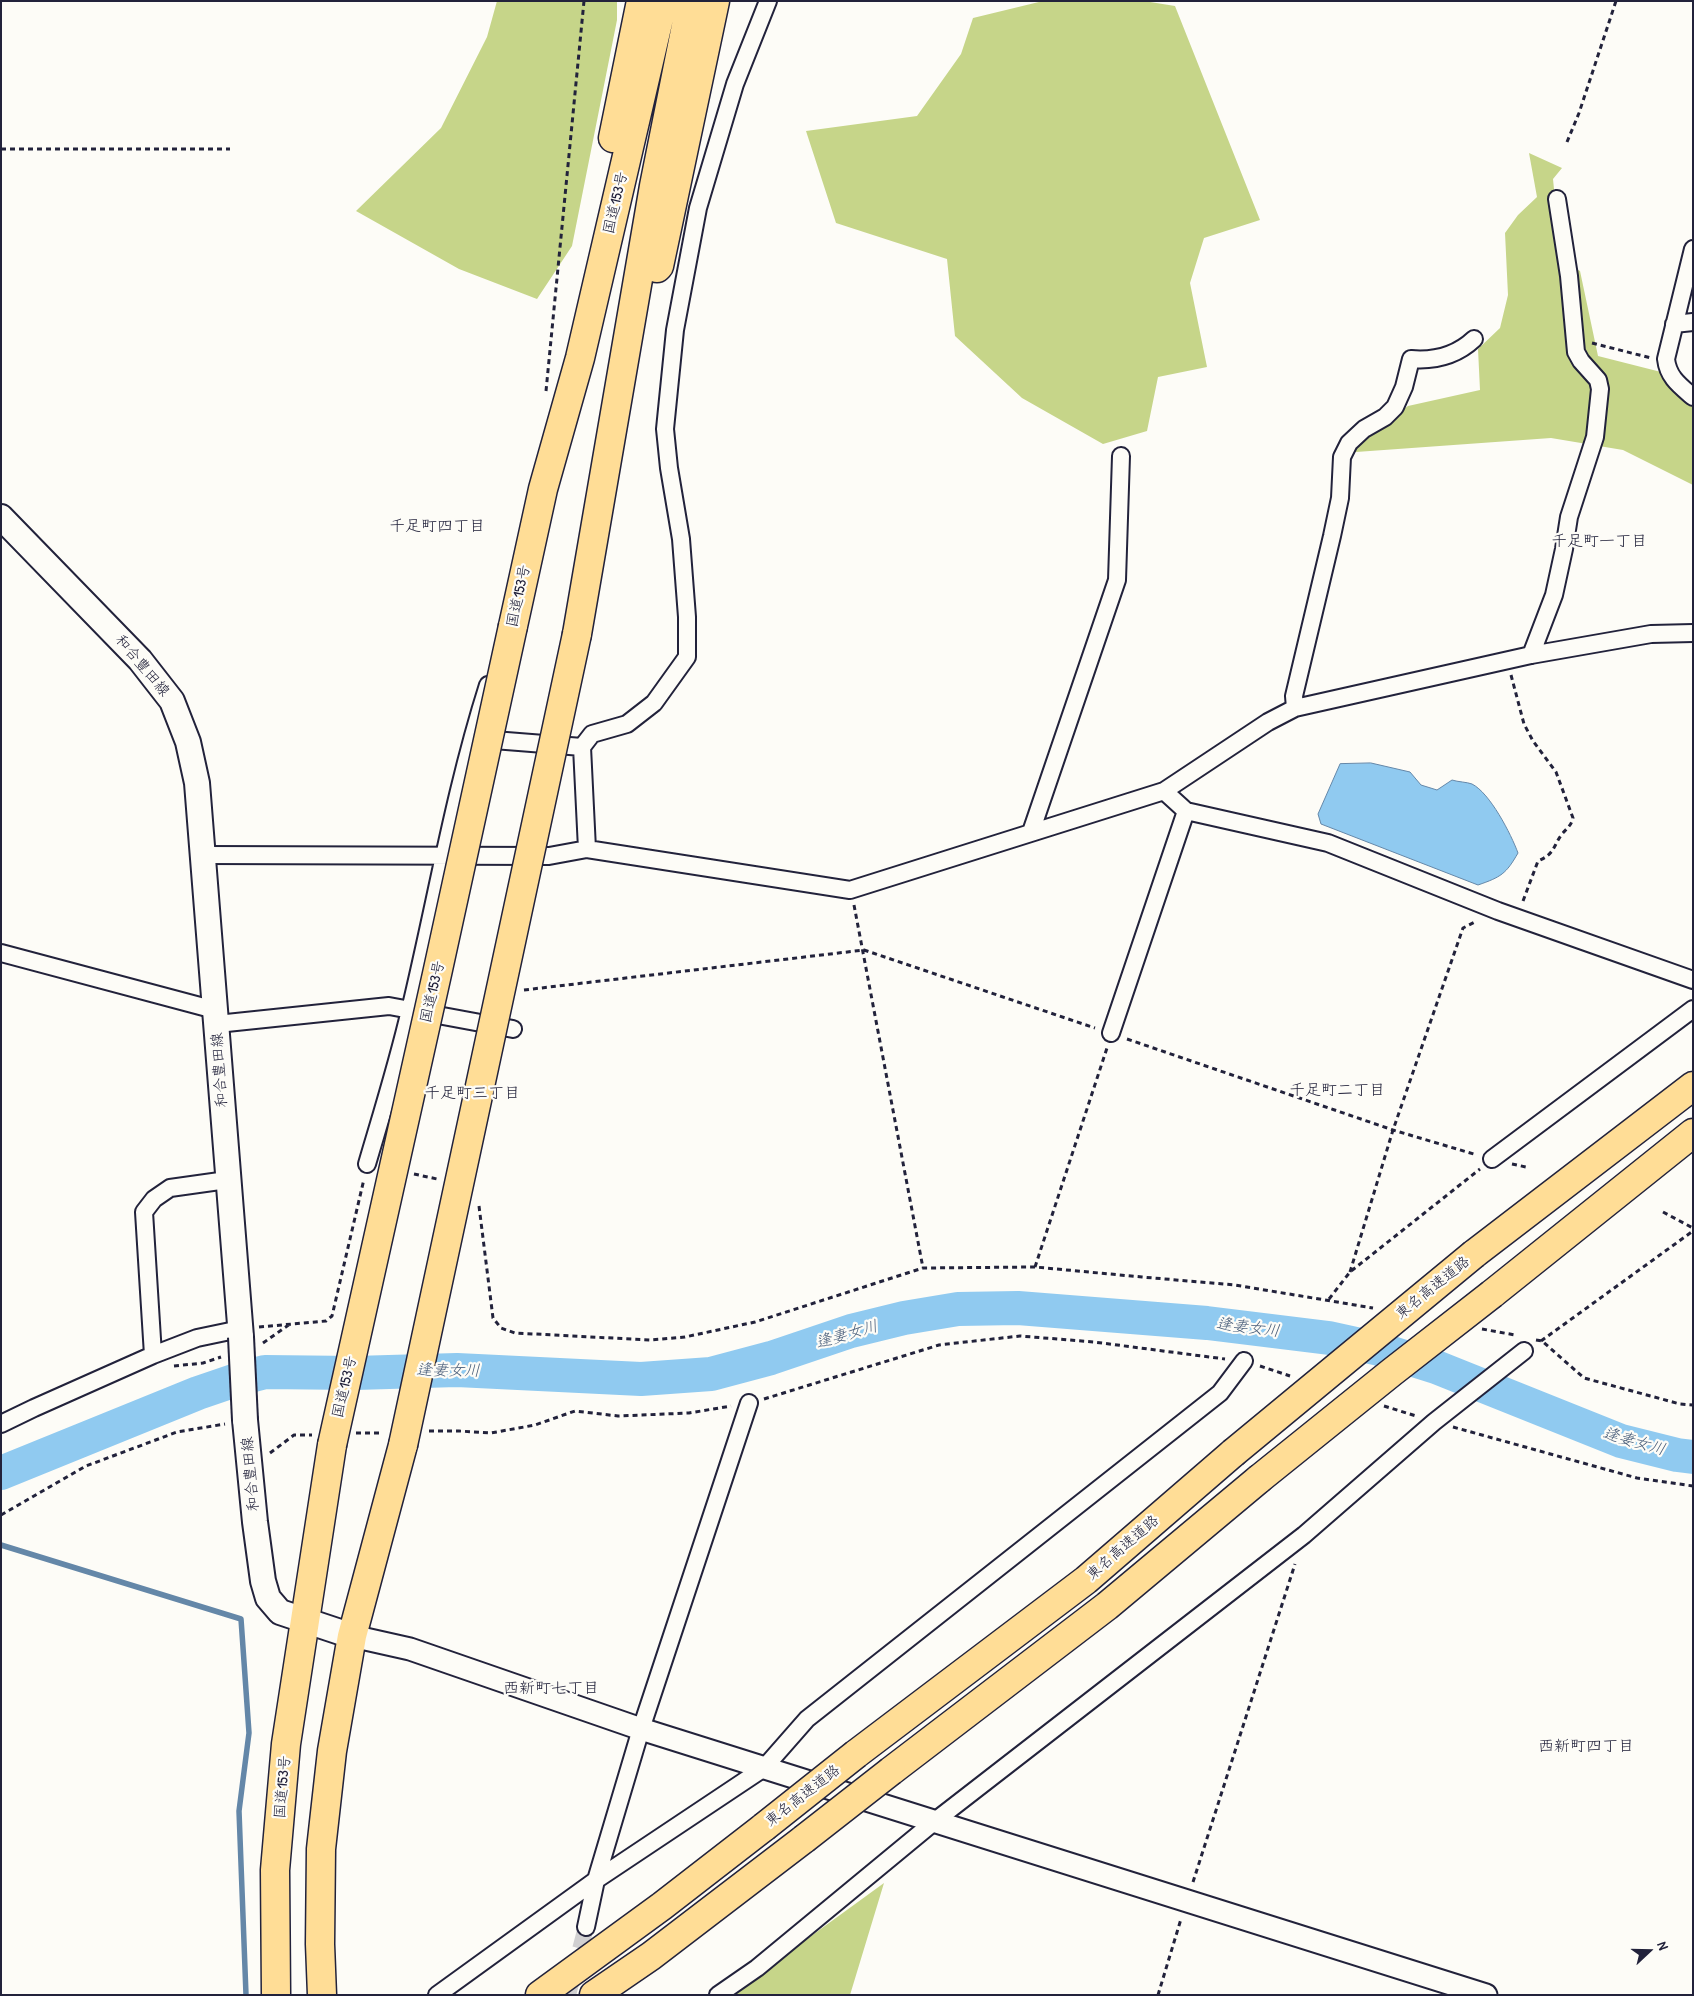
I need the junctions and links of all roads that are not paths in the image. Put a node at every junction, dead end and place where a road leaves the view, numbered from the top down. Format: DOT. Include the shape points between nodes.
graph roads {
  1 [pos="641,1"];
  2 [pos="663,1"];
  3 [pos="691,1"];
  4 [pos="715,1"];
  5 [pos="768,1"];
  6 [pos="1557,199"];
  7 [pos="1693,250"];
  8 [pos="637,292"];
  9 [pos="593,304"];
  10 [pos="1693,322"];
  11 [pos="1674,324"];
  12 [pos="1474,339"];
  13 [pos="1693,397"];
  14 [pos="540,451"];
  15 [pos="1121,456"];
  16 [pos="1,517"];
  17 [pos="1693,633"];
  18 [pos="1531,655"];
  19 [pos="1295,708"];
  20 [pos="471,738"];
  21 [pos="582,747"];
  22 [pos="1164,791"];
  23 [pos="1186,811"];
  24 [pos="1031,832"];
  25 [pos="586,849"];
  26 [pos="203,855"];
  27 [pos="443,856"];
  28 [pos="1,953"];
  29 [pos="1693,980"];
  30 [pos="1693,1009"];
  31 [pos="410,1011"];
  32 [pos="216,1017"];
  33 [pos="513,1029"];
  34 [pos="1111,1033"];
  35 [pos="1693,1086"];
  36 [pos="1693,1133"];
  37 [pos="1492,1160"];
  38 [pos="367,1164"];
  39 [pos="227,1180"];
  40 [pos="241,1333"];
  41 [pos="1524,1352"];
  42 [pos="153,1355"];
  43 [pos="1244,1361"];
  44 [pos="749,1403"];
  45 [pos="1,1424"];
  46 [pos="304,1621"];
  47 [pos="352,1636"];
  48 [pos="641,1729"];
  49 [pos="764,1768"];
  50 [pos="935,1821"];
  51 [pos="596,1880"];
  52 [pos="586,1927"];
  53 [pos="276,1995"];
  54 [pos="322,1995"];
  55 [pos="437,1995"];
  56 [pos="540,1995"];
  57 [pos="594,1995"];
  58 [pos="718,1995"];
  59 [pos="1486,1995"];
  1 -- 9 [label="highway" via="587,260"];
  2 -- 9 [label="highway, 国道153号"];
  3 -- 8 [label="highway" via="654,186"];
  4 -- 8 [label="highway" via="658,266"];
  5 -- 21 [label="street" via="735,84 701,200 676,330 665,429 681,539 687,657 654,703 627,724 592,734"];
  6 -- 18 [label="street" via="1576,352 1598,380 1600,389 1595,437 1569,517 1554,595"];
  7 -- 11 [label="street"];
  8 -- 47 [label="highway, bridge" via="577,634 405,1436"];
  9 -- 46 [label="highway, 国道153号, bridge" via="543,490 438,974 332,1438"];
  10 -- 11 [label="street"];
  11 -- 13 [label="street" via="1666,362 1668,370 1674,381"];
  12 -- 19 [label="street" via="1464,348 1446,356 1411,359 1395,408 1364,429 1349,443 1342,457 1340,498 1294,696"];
  14 -- 20 [label="street" via="488,684"];
  15 -- 24 [label="street" via="1117,580"];
  16 -- 26 [label="main road, 和合豊田線" via="140,660 172,701 188,742 195,775"];
  17 -- 18 [label="street" via="1650,634"];
  18 -- 19 [label="street"];
  19 -- 22 [label="street" via="1268,722"];
  20 -- 21 [label="street"];
  20 -- 27 [label="street"];
  21 -- 25 [label="street"];
  22 -- 23 [label="street"];
  22 -- 24 [label="street"];
  23 -- 29 [label="street" via="1328,843 1516,918"];
  23 -- 34 [label="street"];
  24 -- 25 [label="street" via="850,890"];
  25 -- 27 [label="street" via="549,856"];
  26 -- 27 [label="street"];
  26 -- 32 [label="main road, 和合豊田線"];
  27 -- 31 [label="street"];
  28 -- 32 [label="street"];
  30 -- 37 [label="street"];
  31 -- 32 [label="street" via="389,1006"];
  31 -- 33 [label="street"];
  31 -- 38 [label="street"];
  32 -- 39 [label="main road, 和合豊田線"];
  35 -- 56 [label="highway, 東名高速道路, bridge" via="1474,1254 1233,1453 1086,1580"];
  36 -- 57 [label="highway, bridge" via="1392,1372 1107,1606 651,1956"];
  39 -- 40 [label="main road, 和合豊田線"];
  39 -- 42 [label="street" via="170,1188 154,1199 144,1212"];
  40 -- 42 [label="street" via="197,1338"];
  40 -- 46 [label="main road, 和合豊田線, bridge" via="245,1420 263,1581 268,1598 280,1612"];
  41 -- 50 [label="street" via="1434,1422 1304,1535"];
  42 -- 45 [label="street"];
  43 -- 49 [label="street" via="1220,1393 807,1719"];
  44 -- 48 [label="street"];
  46 -- 47 [label="main road, 和合豊田線"];
  46 -- 53 [label="highway, 国道153号" via="286,1744 275,1870"];
  47 -- 48 [label="street" via="410,1649"];
  47 -- 54 [label="highway" via="332,1751 322,1849"];
  48 -- 49 [label="street"];
  48 -- 51 [label="street"];
  49 -- 50 [label="street"];
  49 -- 51 [label="street"];
  50 -- 58 [label="street" via="757,1968"];
  50 -- 59 [label="street"];
  51 -- 52 [label="street"];
  51 -- 55 [label="street"];
}
